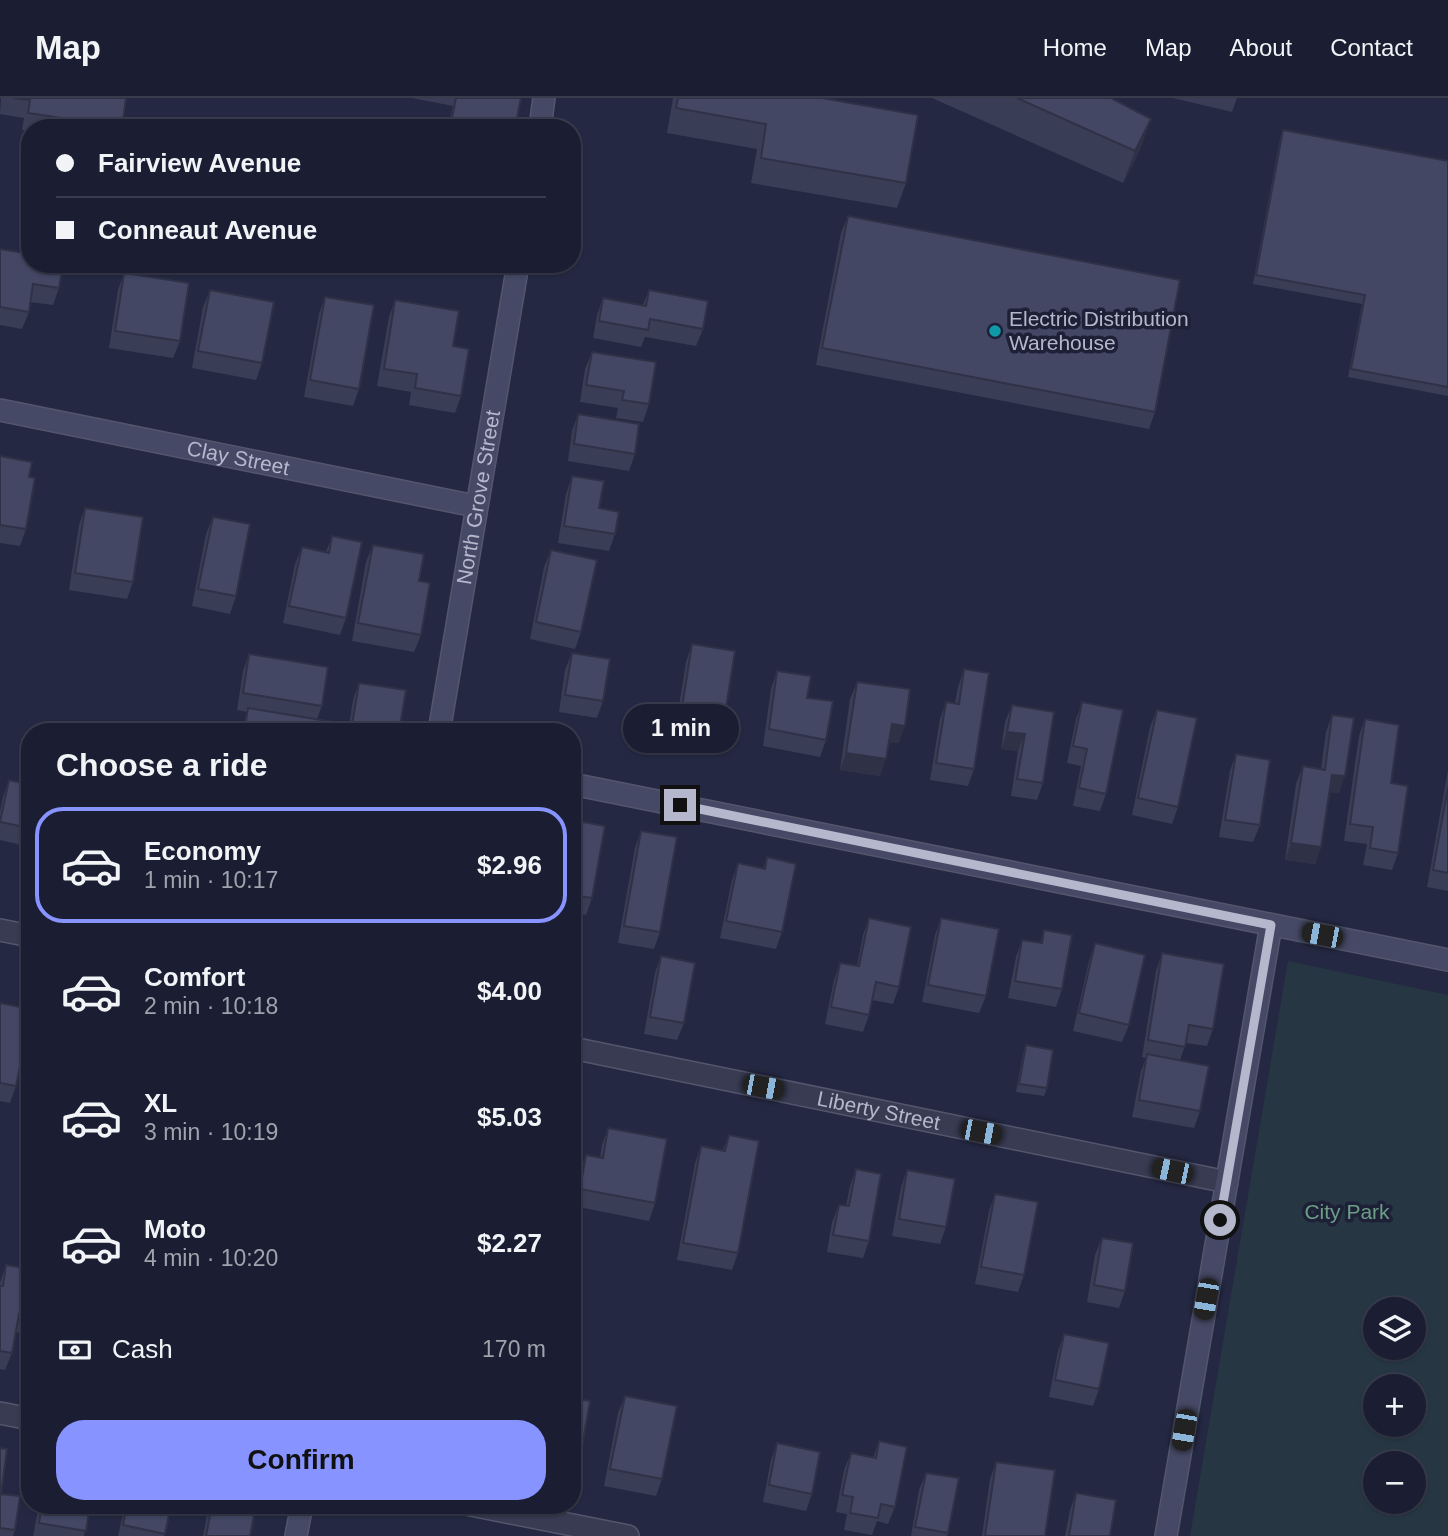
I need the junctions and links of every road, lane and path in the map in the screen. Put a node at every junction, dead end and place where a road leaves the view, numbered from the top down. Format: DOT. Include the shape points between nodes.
graph roads {
  1 [pos="544,98"];
  2 [pos="541,119"];
  3 [pos="516,273"];
  4 [pos="0,410"];
  5 [pos="475,506"];
  6 [pos="440,723"];
  7 [pos="581,785"];
  8 [pos="1271,925"];
  9 [pos="0,930"];
  10 [pos="21,934"];
  11 [pos="1448,960"];
  12 [pos="581,1050"];
  13 [pos="1227,1182"];
  14 [pos="0,1413"];
  15 [pos="21,1417"];
  16 [pos="300,1514"];
  17 [pos="517,1514"];
  18 [pos="296,1536"];
  19 [pos="628,1536"];
  20 [pos="1166,1536"];
  1 -- 2 [label="street"];
  3 -- 5 [label="street, North Grove Street"];
  4 -- 5 [label="street, Clay Street"];
  5 -- 6 [label="street, North Grove Street"];
  7 -- 8 [label="street"];
  8 -- 11 [label="street"];
  8 -- 13 [label="street"];
  9 -- 10 [label="street"];
  12 -- 13 [label="street, Liberty Street"];
  13 -- 20 [label="street"];
  14 -- 15 [label="street"];
  16 -- 18 [label="street"];
  17 -- 19 [label="street"];
}
